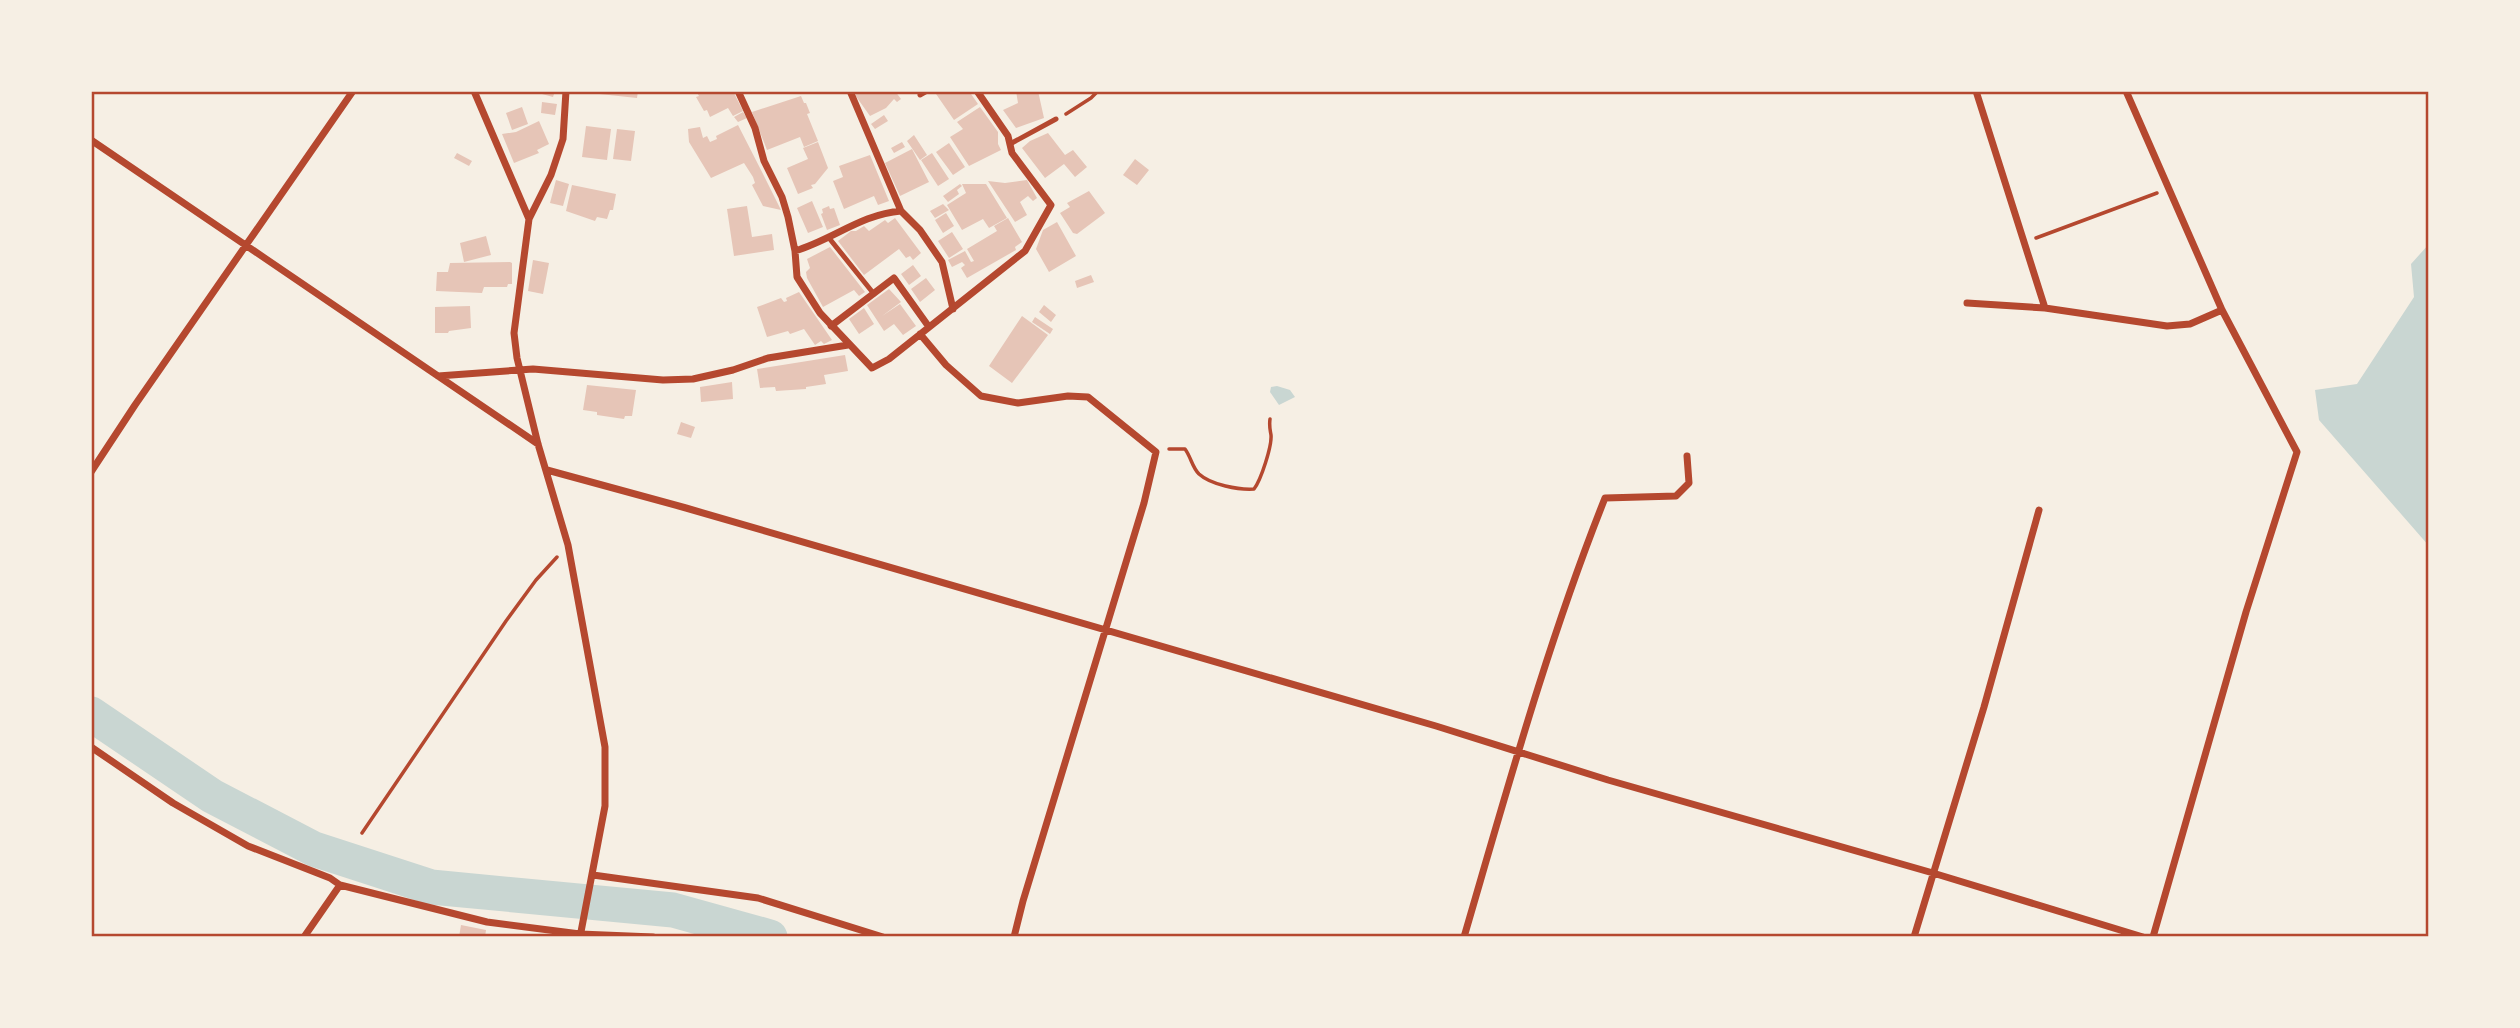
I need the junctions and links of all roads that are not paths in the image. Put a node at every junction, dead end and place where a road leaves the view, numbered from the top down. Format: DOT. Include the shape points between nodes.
graph roads {
  1 [pos="353,91"];
  2 [pos="474,91"];
  3 [pos="566,91"];
  4 [pos="738,91"];
  5 [pos="850,91"];
  6 [pos="927,91"];
  7 [pos="977,91"];
  8 [pos="1976,91"];
  9 [pos="2126,91"];
  10 [pos="920,95"];
  11 [pos="1056,119"];
  12 [pos="91,139"];
  13 [pos="1010,144"];
  14 [pos="901,211"];
  15 [pos="529,219"];
  16 [pos="829,238"];
  17 [pos="245,247"];
  18 [pos="796,251"];
  19 [pos="873,294"];
  20 [pos="1967,303"];
  21 [pos="2045,308"];
  22 [pos="953,309"];
  23 [pos="2222,310"];
  24 [pos="831,326"];
  25 [pos="929,327"];
  26 [pos="920,334"];
  27 [pos="848,345"];
  28 [pos="520,372"];
  29 [pos="438,376"];
  30 [pos="537,444"];
  31 [pos="1686,456"];
  32 [pos="547,470"];
  33 [pos="91,472"];
  34 [pos="2039,510"];
  35 [pos="1106,631"];
  36 [pos="91,747"];
  37 [pos="1519,751"];
  38 [pos="1933,873"];
  39 [pos="593,875"];
  40 [pos="340,885"];
  41 [pos="580,936"];
  42 [pos="304,937"];
  43 [pos="653,937"];
  44 [pos="883,937"];
  45 [pos="1014,937"];
  46 [pos="1464,937"];
  47 [pos="1914,937"];
  48 [pos="2143,937"];
  49 [pos="2153,937"];
  1 -- 17 [label="street"];
  2 -- 15 [label="street"];
  3 -- 15 [label="street" via="563,139"];
  4 -- 18 [label="street" via="782,197"];
  5 -- 14 [label="street"];
  6 -- 10 [label="lane"];
  7 -- 13 [label="street"];
  8 -- 21 [label="street"];
  9 -- 23 [label="street"];
  11 -- 13 [label="lane"];
  12 -- 17 [label="street"];
  13 -- 22 [label="street" via="1051,205 1026,251"];
  14 -- 16 [label="street" via="867,219"];
  14 -- 22 [label="street" via="942,262"];
  15 -- 28 [label="street" via="514,333"];
  16 -- 18 [label="street"];
  16 -- 19 [label="lane"];
  17 -- 29 [label="street"];
  17 -- 33 [label="street"];
  18 -- 24 [label="street" via="797,276"];
  19 -- 24 [label="street"];
  19 -- 25 [label="street" via="894,278"];
  20 -- 21 [label="street"];
  21 -- 23 [label="street" via="2167,326 2189,324"];
  22 -- 25 [label="street"];
  23 -- 49 [label="street" via="2297,452"];
  24 -- 27 [label="street"];
  25 -- 26 [label="street"];
  26 -- 27 [label="street" via="872,368"];
  26 -- 35 [label="street" via="981,396 1018,402 1088,397 1156,452"];
  27 -- 28 [label="street" via="768,358 693,379 533,369"];
  28 -- 29 [label="street"];
  28 -- 30 [label="street"];
  29 -- 30 [label="street"];
  30 -- 32 [label="street"];
  31 -- 37 [label="street" via="1689,483 1676,496 1605,498"];
  32 -- 35 [label="street"];
  32 -- 39 [label="street" via="568,545 605,747 605,806"];
  34 -- 38 [label="street"];
  35 -- 37 [label="street"];
  35 -- 45 [label="street"];
  36 -- 40 [label="street" via="173,803 248,846"];
  37 -- 38 [label="street"];
  37 -- 46 [label="street"];
  38 -- 47 [label="street"];
  38 -- 48 [label="street"];
  39 -- 41 [label="street"];
  39 -- 44 [label="street" via="758,898"];
  40 -- 41 [label="street" via="487,922"];
  40 -- 42 [label="street"];
  41 -- 43 [label="street"];
}
